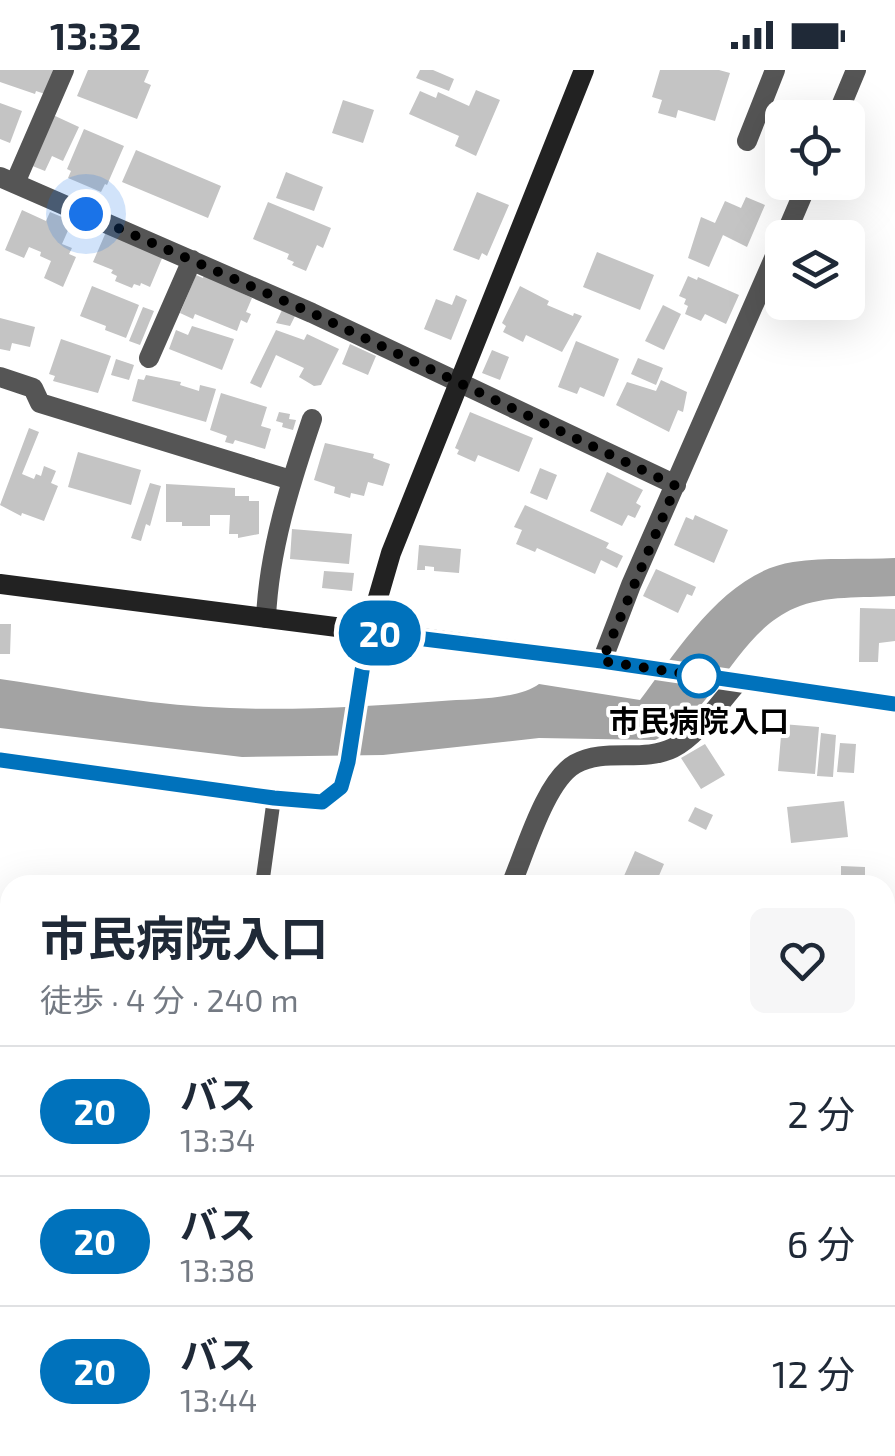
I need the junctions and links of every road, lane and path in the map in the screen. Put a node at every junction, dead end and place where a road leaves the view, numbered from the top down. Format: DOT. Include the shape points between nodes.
graph roads {
  1 [pos="64,70"];
  2 [pos="584,70"];
  3 [pos="775,70"];
  4 [pos="856,70"];
  5 [pos="844,100"];
  6 [pos="747,141"];
  7 [pos="8,180"];
  8 [pos="192,260"];
  9 [pos="765,281"];
  10 [pos="149,358"];
  11 [pos="0,377"];
  12 [pos="458,384"];
  13 [pos="312,419"];
  14 [pos="292,480"];
  15 [pos="676,486"];
  16 [pos="0,584"];
  17 [pos="266,618"];
  18 [pos="368,632"];
  19 [pos="602,661"];
  20 [pos="731,681"];
  21 [pos="895,704"];
  22 [pos="0,760"];
  23 [pos="274,798"];
  24 [pos="263,875"];
  25 [pos="515,875"];
  1 -- 7 [label="street"];
  2 -- 12 [label="street"];
  3 -- 6 [label="street"];
  4 -- 5 [label="street"];
  7 -- 8 [label="street"];
  8 -- 10 [label="street"];
  8 -- 12 [label="street"];
  9 -- 15 [label="street"];
  11 -- 14 [label="street" via="33,388 40,403"];
  12 -- 15 [label="street"];
  12 -- 18 [label="street" via="391,553"];
  13 -- 14 [label="street"];
  14 -- 17 [label="street" via="268,580"];
  15 -- 19 [label="street"];
  16 -- 17 [label="street"];
  17 -- 18 [label="street"];
  18 -- 19 [label="street"];
  18 -- 23 [label="lane" via="341,787 322,802"];
  19 -- 20 [label="street"];
  20 -- 21 [label="street"];
  20 -- 25 [label="street" via="674,748 574,764 555,783"];
  22 -- 23 [label="lane"];
  23 -- 24 [label="lane"];
}
